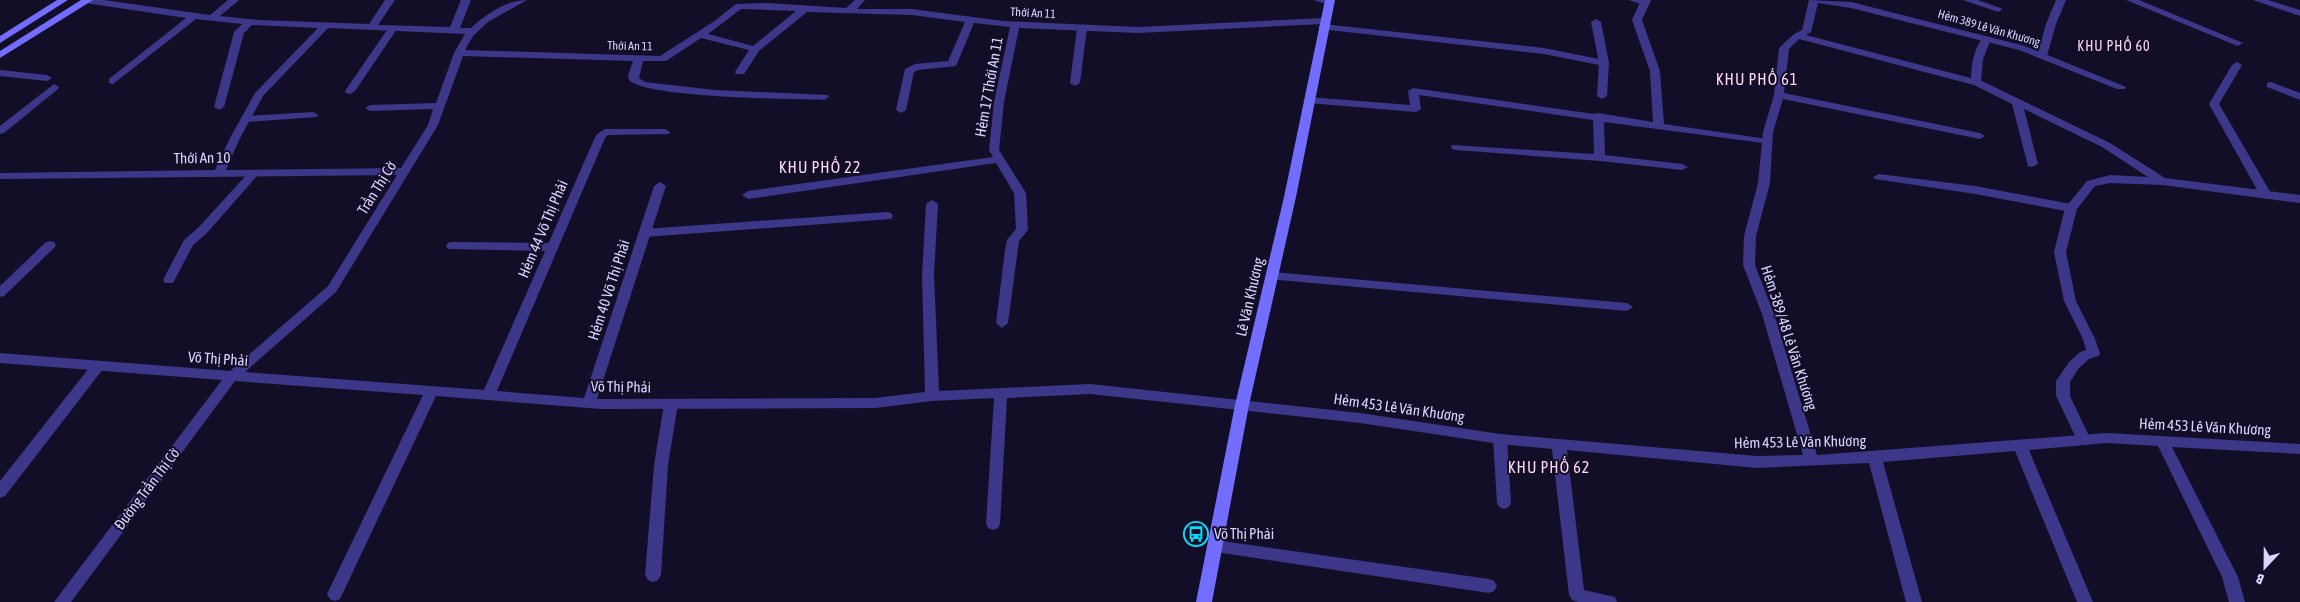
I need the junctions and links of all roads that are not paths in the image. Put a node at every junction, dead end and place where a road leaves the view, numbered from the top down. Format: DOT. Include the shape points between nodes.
graph roads {
  1 [pos="63,0"];
  2 [pos="87,0"];
  3 [pos="234,0"];
  4 [pos="390,0"];
  5 [pos="466,0"];
  6 [pos="522,0"];
  7 [pos="860,0"];
  8 [pos="1634,0"];
  9 [pos="1815,0"];
  10 [pos="1968,0"];
  11 [pos="2061,0"];
  12 [pos="2131,0"];
  13 [pos="1326,1"];
  14 [pos="1646,1"];
  15 [pos="2264,1"];
  16 [pos="805,9"];
  17 [pos="1998,9"];
  18 [pos="849,11"];
  19 [pos="2300,13"];
  20 [pos="194,16"];
  21 [pos="212,18"];
  22 [pos="971,20"];
  23 [pos="250,22"];
  24 [pos="1596,22"];
  25 [pos="1015,24"];
  26 [pos="1324,24"];
  27 [pos="325,26"];
  28 [pos="371,28"];
  29 [pos="1082,28"];
  30 [pos="392,29"];
  31 [pos="454,30"];
  32 [pos="474,31"];
  33 [pos="701,35"];
  34 [pos="1797,36"];
  35 [pos="1986,39"];
  36 [pos="0,40"];
  37 [pos="2238,42"];
  38 [pos="755,49"];
  39 [pos="458,53"];
  40 [pos="0,55"];
  41 [pos="2042,56"];
  42 [pos="639,59"];
  43 [pos="1604,63"];
  44 [pos="2237,65"];
  45 [pos="740,72"];
  46 [pos="0,74"];
  47 [pos="46,78"];
  48 [pos="113,81"];
  49 [pos="1976,82"];
  50 [pos="1075,83"];
  51 [pos="2272,85"];
  52 [pos="54,87"];
  53 [pos="2121,87"];
  54 [pos="350,91"];
  55 [pos="1602,96"];
  56 [pos="1779,96"];
  57 [pos="824,97"];
  58 [pos="2300,97"];
  59 [pos="1308,100"];
  60 [pos="2017,101"];
  61 [pos="438,106"];
  62 [pos="219,107"];
  63 [pos="370,108"];
  64 [pos="901,110"];
  65 [pos="313,116"];
  66 [pos="1598,116"];
  67 [pos="246,119"];
  68 [pos="1659,126"];
  69 [pos="0,131"];
  70 [pos="665,132"];
  71 [pos="1980,136"];
  72 [pos="1767,142"];
  73 [pos="1456,147"];
  74 [pos="1600,158"];
  75 [pos="1000,159"];
  76 [pos="2032,164"];
  77 [pos="1682,166"];
  78 [pos="405,171"];
  79 [pos="219,173"];
  80 [pos="254,173"];
  81 [pos="0,176"];
  82 [pos="1879,177"];
  83 [pos="2162,181"];
  84 [pos="660,186"];
  85 [pos="748,195"];
  86 [pos="2266,195"];
  87 [pos="2300,199"];
  88 [pos="932,204"];
  89 [pos="2071,208"];
  90 [pos="887,216"];
  91 [pos="644,233"];
  92 [pos="50,245"];
  93 [pos="452,246"];
  94 [pos="553,247"];
  95 [pos="1272,276"];
  96 [pos="168,280"];
  97 [pos="0,293"];
  98 [pos="1627,307"];
  99 [pos="1002,323"];
  100 [pos="0,358"];
  101 [pos="98,366"];
  102 [pos="231,377"];
  103 [pos="432,390"];
  104 [pos="1001,393"];
  105 [pos="489,395"];
  106 [pos="932,396"];
  107 [pos="589,403"];
  108 [pos="671,404"];
  109 [pos="1242,405"];
  110 [pos="1500,439"];
  111 [pos="2084,440"];
  112 [pos="2162,441"];
  113 [pos="1559,445"];
  114 [pos="2020,445"];
  115 [pos="2300,449"];
  116 [pos="1874,457"];
  117 [pos="1812,460"];
  118 [pos="0,492"];
  119 [pos="1504,503"];
  120 [pos="993,524"];
  121 [pos="1215,546"];
  122 [pos="653,575"];
  123 [pos="1489,586"];
  124 [pos="335,594"];
  125 [pos="62,602"];
  126 [pos="1204,602"];
  127 [pos="1609,602"];
  128 [pos="1914,602"];
  129 [pos="2085,602"];
  130 [pos="2237,602"];
  1 -- 36 [label="main road"];
  2 -- 20 [label="street"];
  2 -- 40 [label="main road"];
  3 -- 21 [label="street"];
  4 -- 28 [label="street"];
  5 -- 31 [label="street"];
  6 -- 32 [label="street, Trần Thị Cờ" via="485,20"];
  7 -- 18 [label="street"];
  8 -- 14 [label="street"];
  9 -- 34 [label="street, Hẻm 389/48 Lê Văn Khương" via="1806,32"];
  9 -- 35 [label="street, Hẻm 389 Lê Văn Khương" via="1851,5"];
  10 -- 17 [label="street"];
  11 -- 41 [label="street"];
  12 -- 37 [label="street"];
  13 -- 26 [label="main road, Lê Văn Khương"];
  14 -- 68 [label="street" via="1637,20 1655,71"];
  15 -- 19 [label="street"];
  16 -- 18 [label="street, Thới An 11"];
  16 -- 33 [label="street, Thới An 11" via="739,6"];
  16 -- 38 [label="street"];
  18 -- 22 [label="street, Thới An 11" via="912,12"];
  20 -- 21 [label="street"];
  20 -- 48 [label="street"];
  21 -- 23 [label="street"];
  22 -- 25 [label="street, Thới An 11"];
  22 -- 64 [label="street" via="952,64 909,71"];
  23 -- 27 [label="street"];
  23 -- 62 [label="street" via="239,32"];
  24 -- 43 [label="street"];
  25 -- 29 [label="street, Thới An 11"];
  25 -- 75 [label="street, Hẻm 17 Thới An 11" via="999,102 994,150"];
  26 -- 29 [label="street, Thới An 11" via="1138,30"];
  26 -- 43 [label="street, Thới An 11" via="1544,51"];
  26 -- 59 [label="main road, Lê Văn Khương"];
  27 -- 28 [label="street"];
  27 -- 67 [label="street" via="259,95"];
  28 -- 30 [label="street"];
  29 -- 50 [label="street"];
  30 -- 31 [label="street"];
  30 -- 54 [label="street"];
  31 -- 32 [label="street"];
  32 -- 39 [label="street, Trần Thị Cờ"];
  33 -- 38 [label="street"];
  33 -- 42 [label="street, Thới An 11" via="662,59"];
  34 -- 49 [label="street"];
  34 -- 56 [label="street, Hẻm 389/48 Lê Văn Khương" via="1784,48"];
  35 -- 41 [label="street, Hẻm 389 Lê Văn Khương"];
  35 -- 49 [label="street" via="1976,64"];
  38 -- 45 [label="street"];
  39 -- 42 [label="street, Thới An 11"];
  39 -- 61 [label="street, Trần Thị Cờ"];
  41 -- 53 [label="street, Hẻm 389 Lê Văn Khương"];
  42 -- 57 [label="street" via="632,75 643,85 715,93"];
  43 -- 55 [label="street"];
  44 -- 86 [label="street" via="2214,104"];
  46 -- 47 [label="street"];
  49 -- 60 [label="street"];
  51 -- 58 [label="street"];
  52 -- 69 [label="street"];
  56 -- 71 [label="street"];
  56 -- 72 [label="street, Hẻm 389/48 Lê Văn Khương"];
  59 -- 66 [label="street" via="1416,109 1413,91"];
  59 -- 95 [label="main road, Lê Văn Khương"];
  60 -- 76 [label="street"];
  60 -- 83 [label="street" via="2106,145"];
  61 -- 63 [label="street"];
  61 -- 78 [label="street, Trần Thị Cờ" via="433,126"];
  65 -- 67 [label="street"];
  66 -- 68 [label="street"];
  66 -- 74 [label="street"];
  67 -- 79 [label="street"];
  68 -- 72 [label="street"];
  70 -- 94 [label="street, Hẻm 44 Võ Thị Phải" via="602,134"];
  72 -- 117 [label="street, Hẻm 389/48 Lê Văn Khương" via="1764,183 1750,236 1749,265 1768,314"];
  73 -- 74 [label="street"];
  74 -- 77 [label="street"];
  75 -- 85 [label="street"];
  75 -- 99 [label="street, Hẻm 17 Thới An 11" via="1020,193 1022,230 1013,240"];
  78 -- 80 [label="street, Thới An 10"];
  78 -- 102 [label="street, Trần Thị Cờ" via="332,289"];
  79 -- 80 [label="street, Thới An 10"];
  79 -- 81 [label="street, Thới An 10"];
  80 -- 96 [label="street" via="188,243"];
  82 -- 89 [label="street"];
  83 -- 86 [label="street"];
  83 -- 89 [label="street" via="2110,179 2091,183"];
  84 -- 91 [label="street, Hẻm 40 Võ Thị Phải"];
  86 -- 87 [label="street"];
  88 -- 106 [label="street" via="928,274"];
  89 -- 111 [label="street" via="2060,252 2070,301 2093,353 2085,355 2074,365 2063,381 2063,396"];
  90 -- 91 [label="street"];
  91 -- 107 [label="street, Hẻm 40 Võ Thị Phải"];
  92 -- 97 [label="street"];
  93 -- 94 [label="street"];
  94 -- 105 [label="street, Hẻm 44 Võ Thị Phải"];
  95 -- 98 [label="street"];
  95 -- 109 [label="main road, Lê Văn Khương"];
  100 -- 101 [label="street, Võ Thị Phải"];
  101 -- 102 [label="street, Võ Thị Phải"];
  101 -- 118 [label="street"];
  102 -- 103 [label="street, Võ Thị Phải"];
  102 -- 125 [label="street, Đường Trần Thị Cờ"];
  103 -- 105 [label="street, Võ Thị Phải"];
  103 -- 124 [label="street"];
  104 -- 106 [label="street, Võ Thị Phải"];
  104 -- 109 [label="street, Võ Thị Phải" via="1090,389"];
  104 -- 120 [label="street"];
  105 -- 107 [label="street, Võ Thị Phải"];
  106 -- 108 [label="street, Võ Thị Phải" via="875,403"];
  107 -- 108 [label="street, Võ Thị Phải"];
  108 -- 122 [label="street" via="661,465"];
  109 -- 110 [label="street, Hẻm 453 Lê Văn Khương" via="1360,418"];
  109 -- 121 [label="main road, Lê Văn Khương"];
  110 -- 113 [label="street, Hẻm 453 Lê Văn Khương"];
  110 -- 119 [label="street"];
  111 -- 112 [label="street, Hẻm 453 Lê Văn Khương"];
  111 -- 114 [label="street, Hẻm 453 Lê Văn Khương"];
  112 -- 115 [label="street, Hẻm 453 Lê Văn Khương"];
  112 -- 130 [label="street" via="2230,577"];
  113 -- 117 [label="street, Hẻm 453 Lê Văn Khương" via="1757,462"];
  113 -- 127 [label="street" via="1577,595"];
  114 -- 116 [label="street, Hẻm 453 Lê Văn Khương"];
  114 -- 129 [label="street"];
  116 -- 117 [label="street, Hẻm 453 Lê Văn Khương"];
  116 -- 128 [label="street"];
  121 -- 123 [label="street"];
  121 -- 126 [label="main road, Lê Văn Khương"];
}
